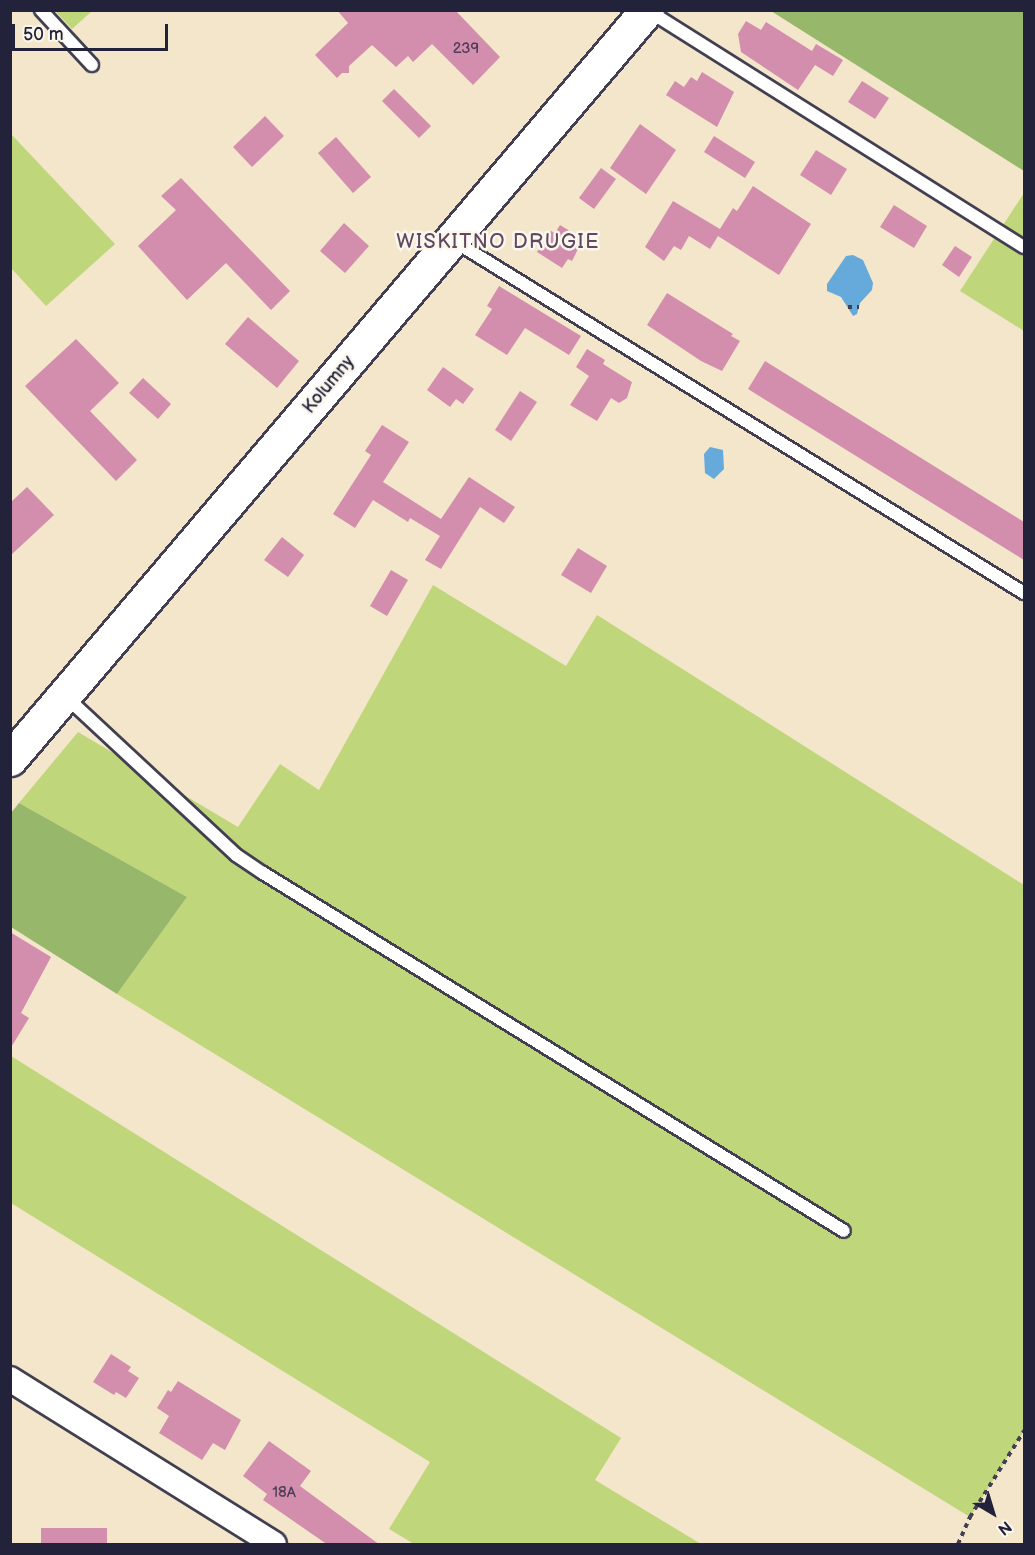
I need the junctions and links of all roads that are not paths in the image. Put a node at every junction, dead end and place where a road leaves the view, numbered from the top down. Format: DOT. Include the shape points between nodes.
graph roads {
  1 [pos="41,10"];
  2 [pos="647,10"];
  3 [pos="92,65"];
  4 [pos="452,240"];
  5 [pos="1024,247"];
  6 [pos="1024,593"];
  7 [pos="64,695"];
  8 [pos="10,759"];
  9 [pos="844,1231"];
  10 [pos="10,1379"];
  11 [pos="274,1545"];
  1 -- 3 [label="lane"];
  2 -- 4 [label="street, Kolumny"];
  2 -- 5 [label="lane"];
  4 -- 6 [label="lane"];
  4 -- 7 [label="street, Kolumny"];
  7 -- 8 [label="street, Kolumny"];
  7 -- 9 [label="lane" via="236,855"];
  10 -- 11 [label="street"];
}
